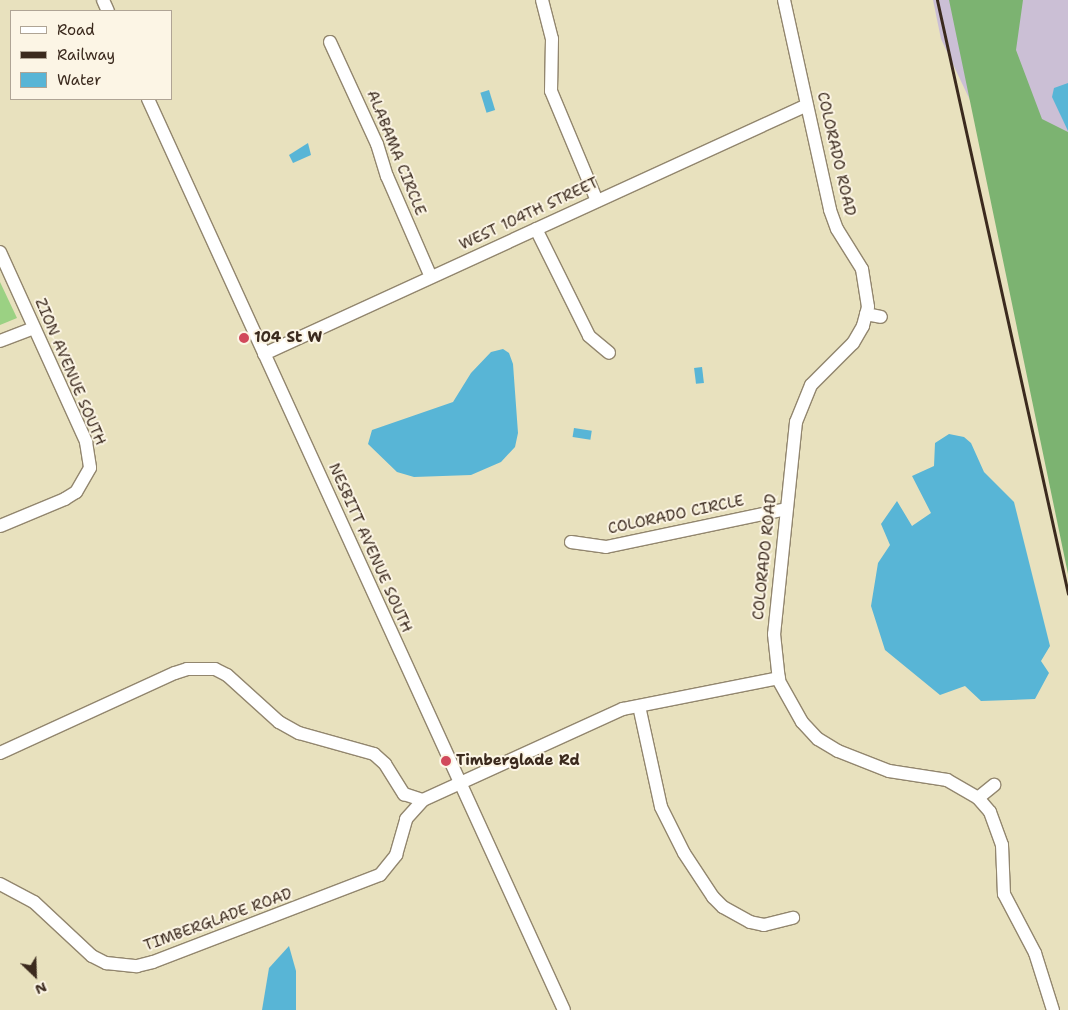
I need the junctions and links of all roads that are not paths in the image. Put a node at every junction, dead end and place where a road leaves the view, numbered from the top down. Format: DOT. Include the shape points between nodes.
graph roads {
  1 [pos="542,0"];
  2 [pos="784,0"];
  3 [pos="330,42"];
  4 [pos="148,100"];
  5 [pos="807,105"];
  6 [pos="597,201"];
  7 [pos="536,229"];
  8 [pos="0,252"];
  9 [pos="431,277"];
  10 [pos="866,314"];
  11 [pos="882,317"];
  12 [pos="34,328"];
  13 [pos="0,341"];
  14 [pos="609,353"];
  15 [pos="264,354"];
  16 [pos="786,508"];
  17 [pos="0,526"];
  18 [pos="571,542"];
  19 [pos="779,678"];
  20 [pos="639,706"];
  21 [pos="0,753"];
  22 [pos="994,785"];
  23 [pos="455,787"];
  24 [pos="978,798"];
  25 [pos="423,800"];
  26 [pos="0,884"];
  27 [pos="794,918"];
  28 [pos="564,1010"];
  29 [pos="1054,1010"];
  1 -- 6 [label="street" via="552,39 551,91"];
  2 -- 5 [label="street, COLORADO ROAD"];
  3 -- 9 [label="street, ALABAMA CIRCLE" via="377,144 387,176"];
  4 -- 15 [label="street, NESBITT AVENUE SOUTH"];
  5 -- 6 [label="street, WEST 104TH STREET"];
  5 -- 10 [label="street, COLORADO ROAD" via="830,210 837,229 862,269 867,288"];
  6 -- 7 [label="street, WEST 104TH STREET"];
  7 -- 9 [label="street, WEST 104TH STREET"];
  7 -- 14 [label="street" via="589,336"];
  8 -- 12 [label="street, ZION AVENUE SOUTH"];
  9 -- 15 [label="street, WEST 104TH STREET"];
  10 -- 11 [label="street"];
  10 -- 16 [label="street, COLORADO ROAD" via="853,343 811,385 802,403 794,435"];
  12 -- 13 [label="street"];
  12 -- 17 [label="street, ZION AVENUE SOUTH" via="90,455 90,468 85,481 65,499"];
  15 -- 23 [label="street, NESBITT AVENUE SOUTH"];
  16 -- 18 [label="street, COLORADO CIRCLE" via="606,547"];
  16 -- 19 [label="street, COLORADO ROAD" via="774,634"];
  19 -- 20 [label="street, TIMBERGLADE ROAD"];
  19 -- 24 [label="street, COLORADO ROAD" via="789,702 818,739 838,751 889,771 947,780"];
  20 -- 23 [label="street, TIMBERGLADE ROAD" via="604,717"];
  20 -- 27 [label="street" via="661,807 684,853 713,897 723,907 750,922 764,924"];
  21 -- 25 [label="street" via="175,673 187,669 215,669 228,675 279,722 300,733 374,754 385,764 404,794"];
  22 -- 24 [label="street"];
  23 -- 25 [label="street, TIMBERGLADE ROAD"];
  23 -- 28 [label="street, NESBITT AVENUE SOUTH"];
  24 -- 29 [label="street, COLORADO ROAD" via="998,827 1004,894 1035,953"];
  25 -- 26 [label="street, TIMBERGLADE ROAD" via="406,819 396,855 380,875 137,966 106,963 92,956 34,902"];
}
